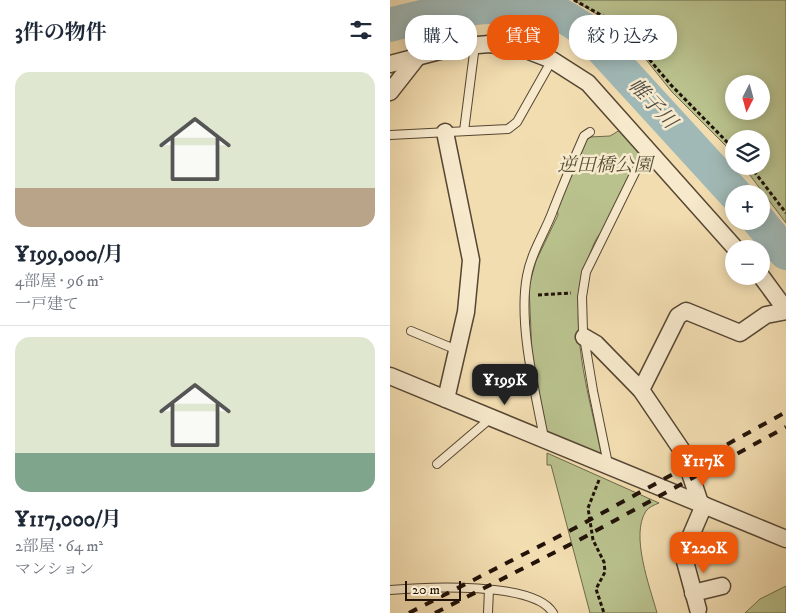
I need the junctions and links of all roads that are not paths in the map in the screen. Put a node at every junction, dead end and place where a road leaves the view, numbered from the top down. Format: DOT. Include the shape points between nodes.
graph roads {
  1 [pos="405,59"];
  2 [pos="415,60"];
  3 [pos="473,60"];
  4 [pos="552,60"];
  5 [pos="390,64"];
  6 [pos="390,92"];
  7 [pos="464,131"];
  8 [pos="445,132"];
  9 [pos="590,132"];
  10 [pos="390,134"];
  11 [pos="648,148"];
  12 [pos="728,240"];
  13 [pos="768,285"];
  14 [pos="786,310"];
  15 [pos="411,331"];
  16 [pos="584,337"];
  17 [pos="457,350"];
  18 [pos="390,376"];
  19 [pos="641,390"];
  20 [pos="446,399"];
  21 [pos="492,418"];
  22 [pos="544,438"];
  23 [pos="437,464"];
  24 [pos="608,464"];
  25 [pos="702,504"];
  26 [pos="786,539"];
  27 [pos="722,586"];
  28 [pos="489,589"];
  29 [pos="390,590"];
  30 [pos="693,593"];
  31 [pos="698,609"];
  32 [pos="488,613"];
  33 [pos="553,613"];
  1 -- 5 [label="street"];
  2 -- 6 [label="street"];
  3 -- 7 [label="lane"];
  4 -- 7 [label="lane" via="517,122 508,129"];
  4 -- 11 [label="street" via="588,83"];
  7 -- 8 [label="lane"];
  8 -- 10 [label="lane"];
  8 -- 17 [label="street" via="471,260 466,312"];
  9 -- 22 [label="lane" via="584,136 530,261 525,295 528,356"];
  11 -- 12 [label="street"];
  11 -- 16 [label="lane" via="586,272 582,293"];
  13 -- 14 [label="street"];
  14 -- 19 [label="street" via="766,316 740,334 686,311 678,316"];
  15 -- 17 [label="lane"];
  16 -- 19 [label="street" via="596,344"];
  16 -- 24 [label="lane"];
  17 -- 20 [label="street"];
  18 -- 20 [label="street"];
  19 -- 25 [label="street" via="683,452"];
  20 -- 21 [label="street"];
  21 -- 22 [label="street"];
  21 -- 23 [label="lane"];
  22 -- 24 [label="street"];
  24 -- 25 [label="street"];
  25 -- 26 [label="street"];
  25 -- 30 [label="street" via="683,554"];
  27 -- 30 [label="street"];
  28 -- 29 [label="lane" via="422,587"];
  28 -- 32 [label="lane"];
  28 -- 33 [label="lane" via="530,596"];
  30 -- 31 [label="street"];
}
